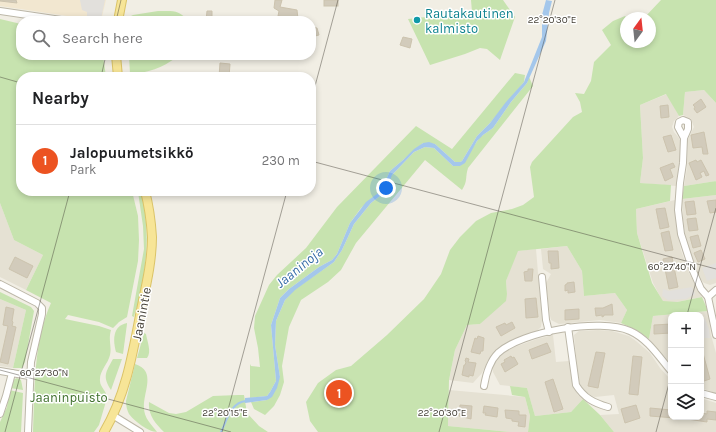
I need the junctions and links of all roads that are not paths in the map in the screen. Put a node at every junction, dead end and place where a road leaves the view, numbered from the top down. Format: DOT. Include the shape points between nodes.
graph roads {
  1 [pos="122,0"];
  2 [pos="0,11"];
  3 [pos="34,16"];
  4 [pos="119,16"];
  5 [pos="116,60"];
  6 [pos="118,72"];
  7 [pos="684,138"];
  8 [pos="147,196"];
  9 [pos="542,277"];
  10 [pos="0,284"];
  11 [pos="716,290"];
  12 [pos="708,297"];
  13 [pos="568,327"];
  14 [pos="549,332"];
  15 [pos="716,335"];
  16 [pos="668,368"];
  17 [pos="0,371"];
  18 [pos="12,373"];
  19 [pos="29,376"];
  20 [pos="484,386"];
  21 [pos="704,394"];
  22 [pos="716,397"];
  23 [pos="608,407"];
  24 [pos="0,414"];
  25 [pos="114,416"];
  26 [pos="28,432"];
  27 [pos="104,432"];
  28 [pos="140,432"];
  1 -- 4 [label="main road"];
  2 -- 3 [label="street"];
  5 -- 6 [label="main road"];
  7 -- 12 [label="street" via="678,210 681,234 693,271 701,289"];
  8 -- 25 [label="main road, Jaanintie" via="152,237 149,271 133,353"];
  9 -- 14 [label="street"];
  10 -- 19 [label="street" via="42,308"];
  11 -- 12 [label="street"];
  12 -- 15 [label="street"];
  13 -- 14 [label="street"];
  13 -- 16 [label="street" via="597,325 629,331 646,341"];
  13 -- 23 [label="street" via="576,385 581,393 594,403"];
  14 -- 20 [label="street" via="514,343 498,353 488,368"];
  17 -- 18 [label="street"];
  18 -- 19 [label="street"];
  18 -- 24 [label="street"];
  19 -- 26 [label="street"];
  21 -- 22 [label="street"];
  25 -- 27 [label="main road, Jaanintie"];
  25 -- 28 [label="street"];
}
